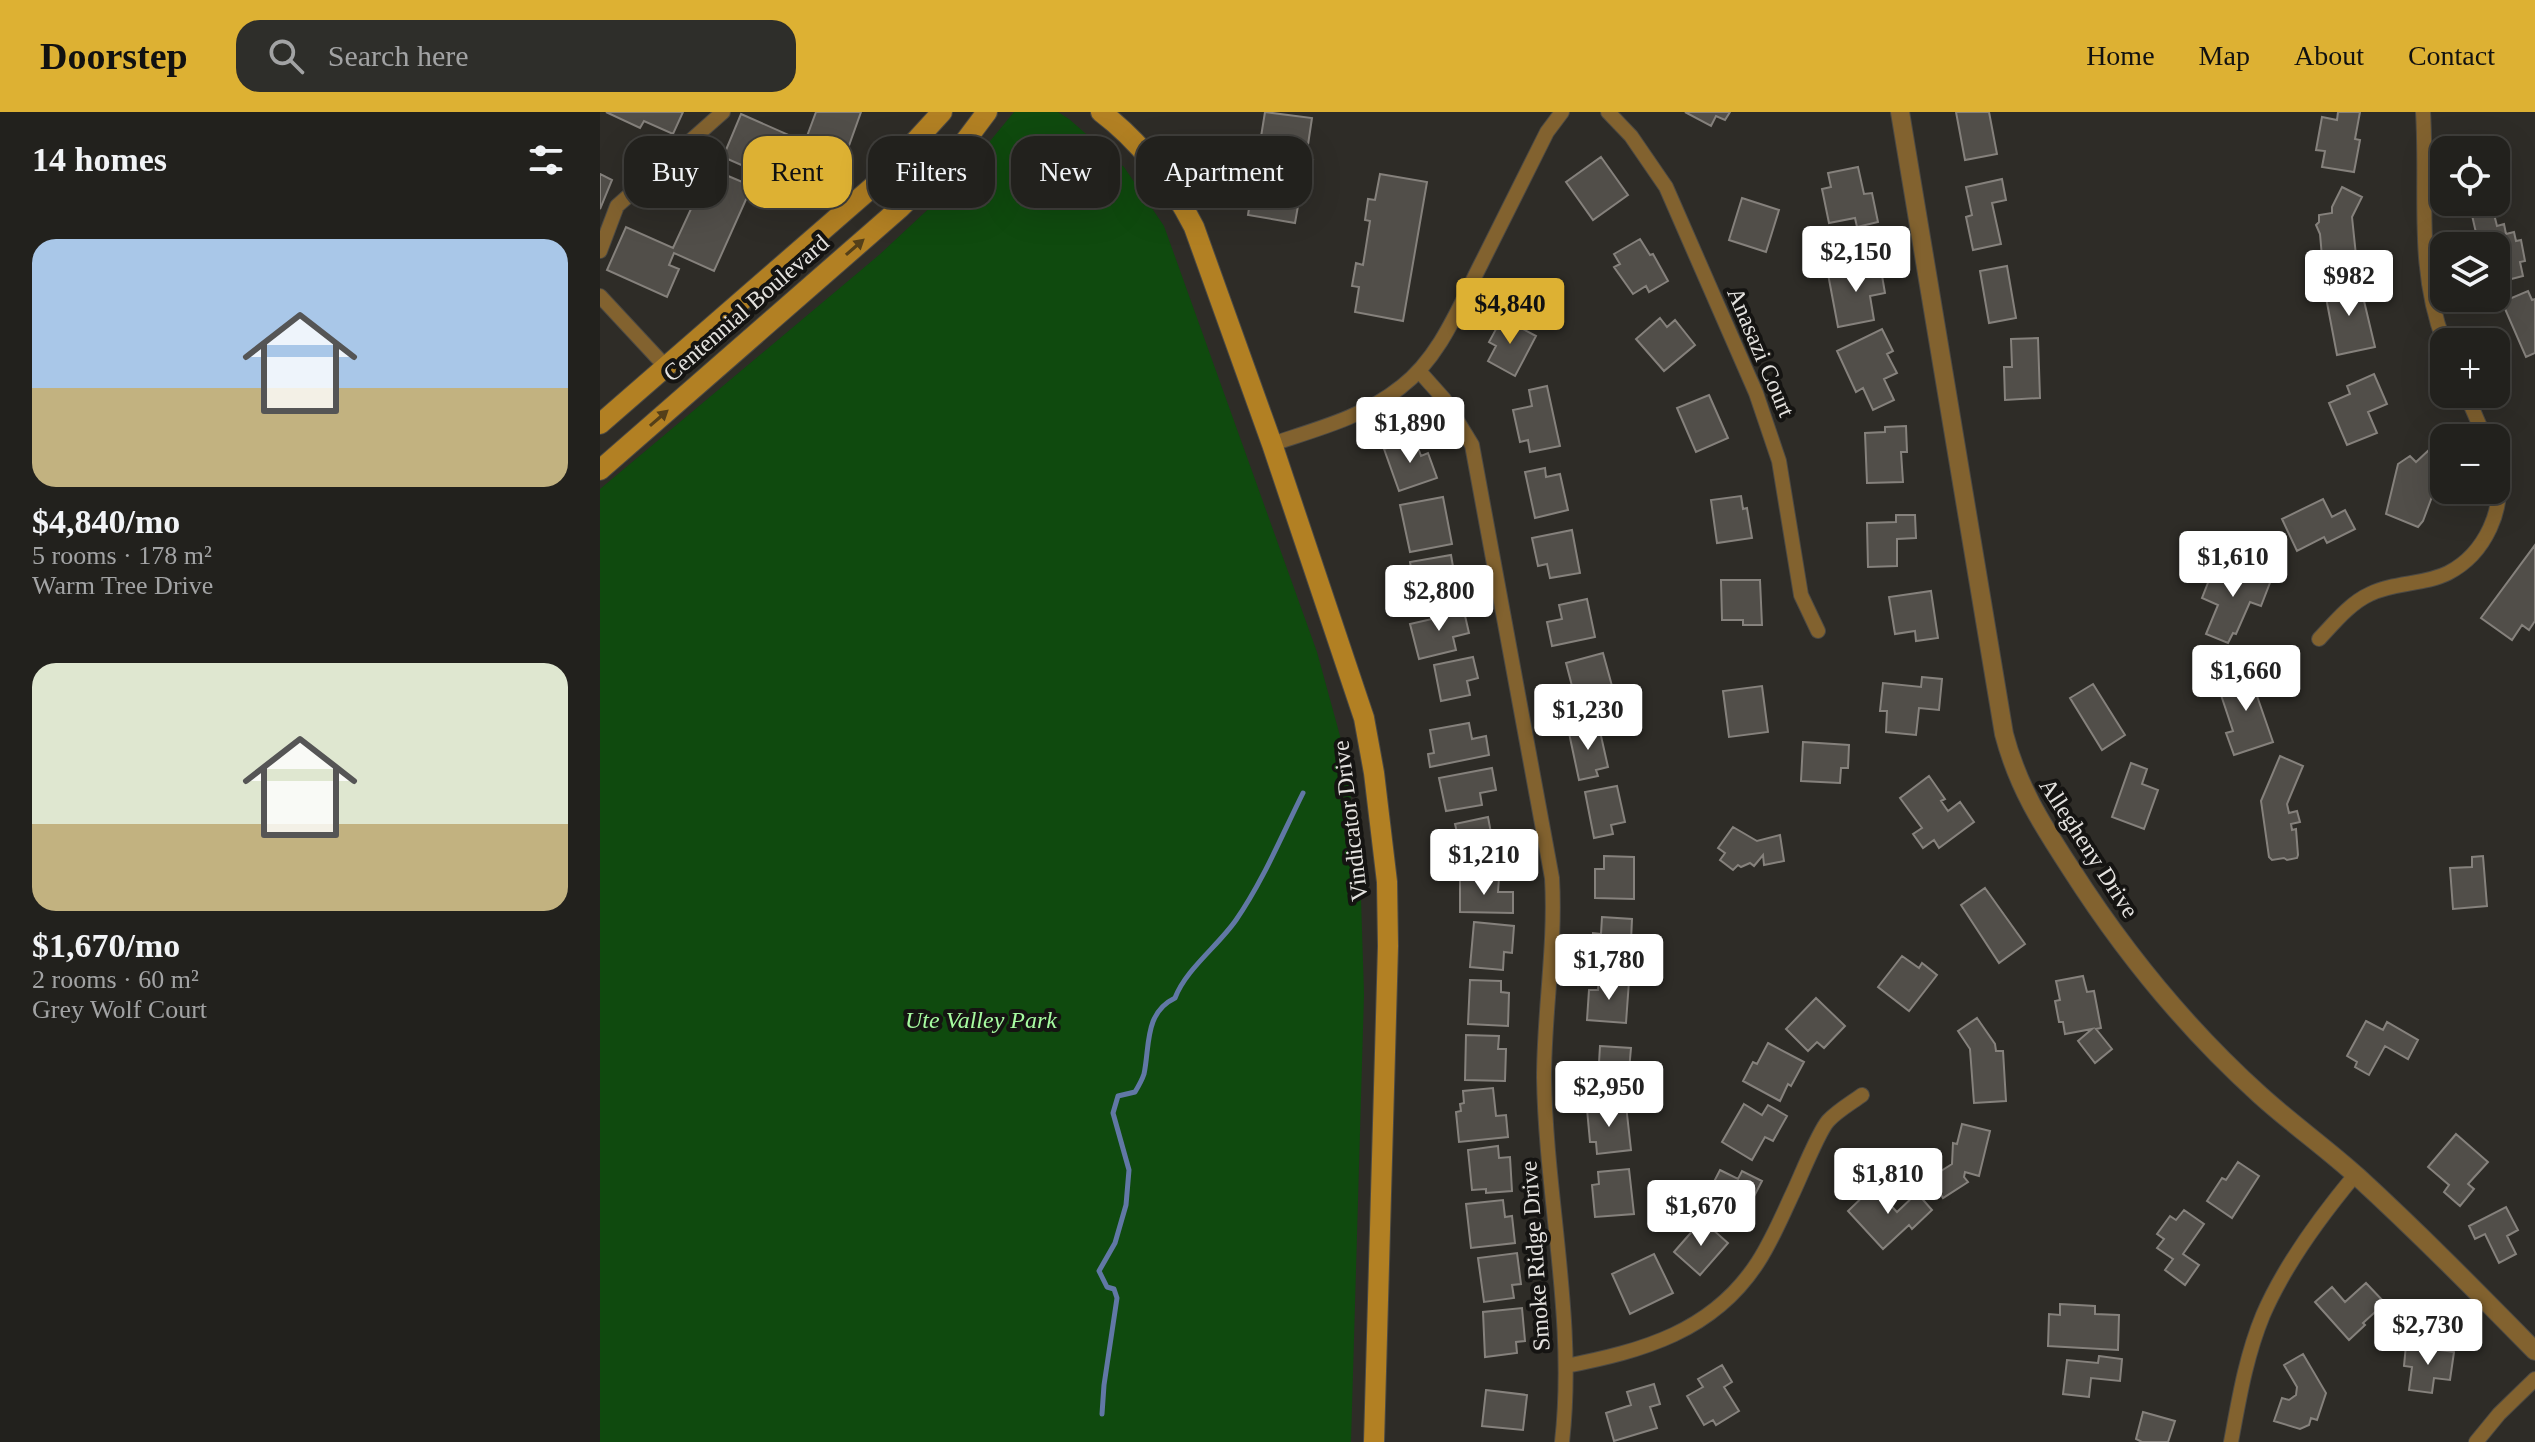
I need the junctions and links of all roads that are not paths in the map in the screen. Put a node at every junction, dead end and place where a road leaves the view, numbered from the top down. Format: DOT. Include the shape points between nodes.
graph roads {
  1 [pos="723,112"];
  2 [pos="942,112"];
  3 [pos="987,112"];
  4 [pos="1101,112"];
  5 [pos="1562,112"];
  6 [pos="1608,112"];
  7 [pos="1900,112"];
  8 [pos="2423,112"];
  9 [pos="600,251"];
  10 [pos="600,296"];
  11 [pos="2439,328"];
  12 [pos="666,367"];
  13 [pos="1419,371"];
  14 [pos="600,424"];
  15 [pos="1272,444"];
  16 [pos="600,470"];
  17 [pos="2498,504"];
  18 [pos="1818,631"];
  19 [pos="2319,639"];
  20 [pos="1862,1095"];
  21 [pos="2355,1175"];
  22 [pos="2535,1351"];
  23 [pos="1566,1366"];
  24 [pos="2535,1379"];
  25 [pos="1374,1442"];
  26 [pos="1562,1442"];
  27 [pos="2231,1442"];
  28 [pos="2476,1442"];
  1 -- 9 [label="street" via="617,206"];
  2 -- 12 [label="main road, Centennial Boulevard" via="877,183"];
  16 -- 3 [label="main road, Centennial Boulevard, one-way" via="900,208 960,148"];
  4 -- 15 [label="main road, Vindicator Drive" via="1146,153 1180,199"];
  5 -- 13 [label="street" via="1436,349"];
  6 -- 18 [label="street, Anasazi Court" via="1666,187 1756,393 1779,461 1801,595"];
  7 -- 21 [label="street, Allegheny Drive" via="2013,768 2029,804 2095,907 2165,998 2261,1095"];
  8 -- 11 [label="street" via="2424,250"];
  10 -- 12 [label="street"];
  12 -- 14 [label="main road, Centennial Boulevard"];
  13 -- 15 [label="street" via="1364,410"];
  13 -- 23 [label="street, Smoke Ridge Drive" via="1444,399 1472,445 1552,878 1544,1079"];
  15 -- 25 [label="main road, Vindicator Drive" via="1364,718 1387,882"];
  17 -- 19 [label="street" via="2493,524 2466,560 2447,573 2368,594"];
  20 -- 23 [label="street" via="1827,1122 1757,1264 1713,1310 1660,1343"];
  21 -- 22 [label="street, Allegheny Drive"];
  21 -- 27 [label="street" via="2323,1213 2264,1314 2245,1370"];
  23 -- 26 [label="street, Smoke Ridge Drive"];
  24 -- 28 [label="street"];
}
